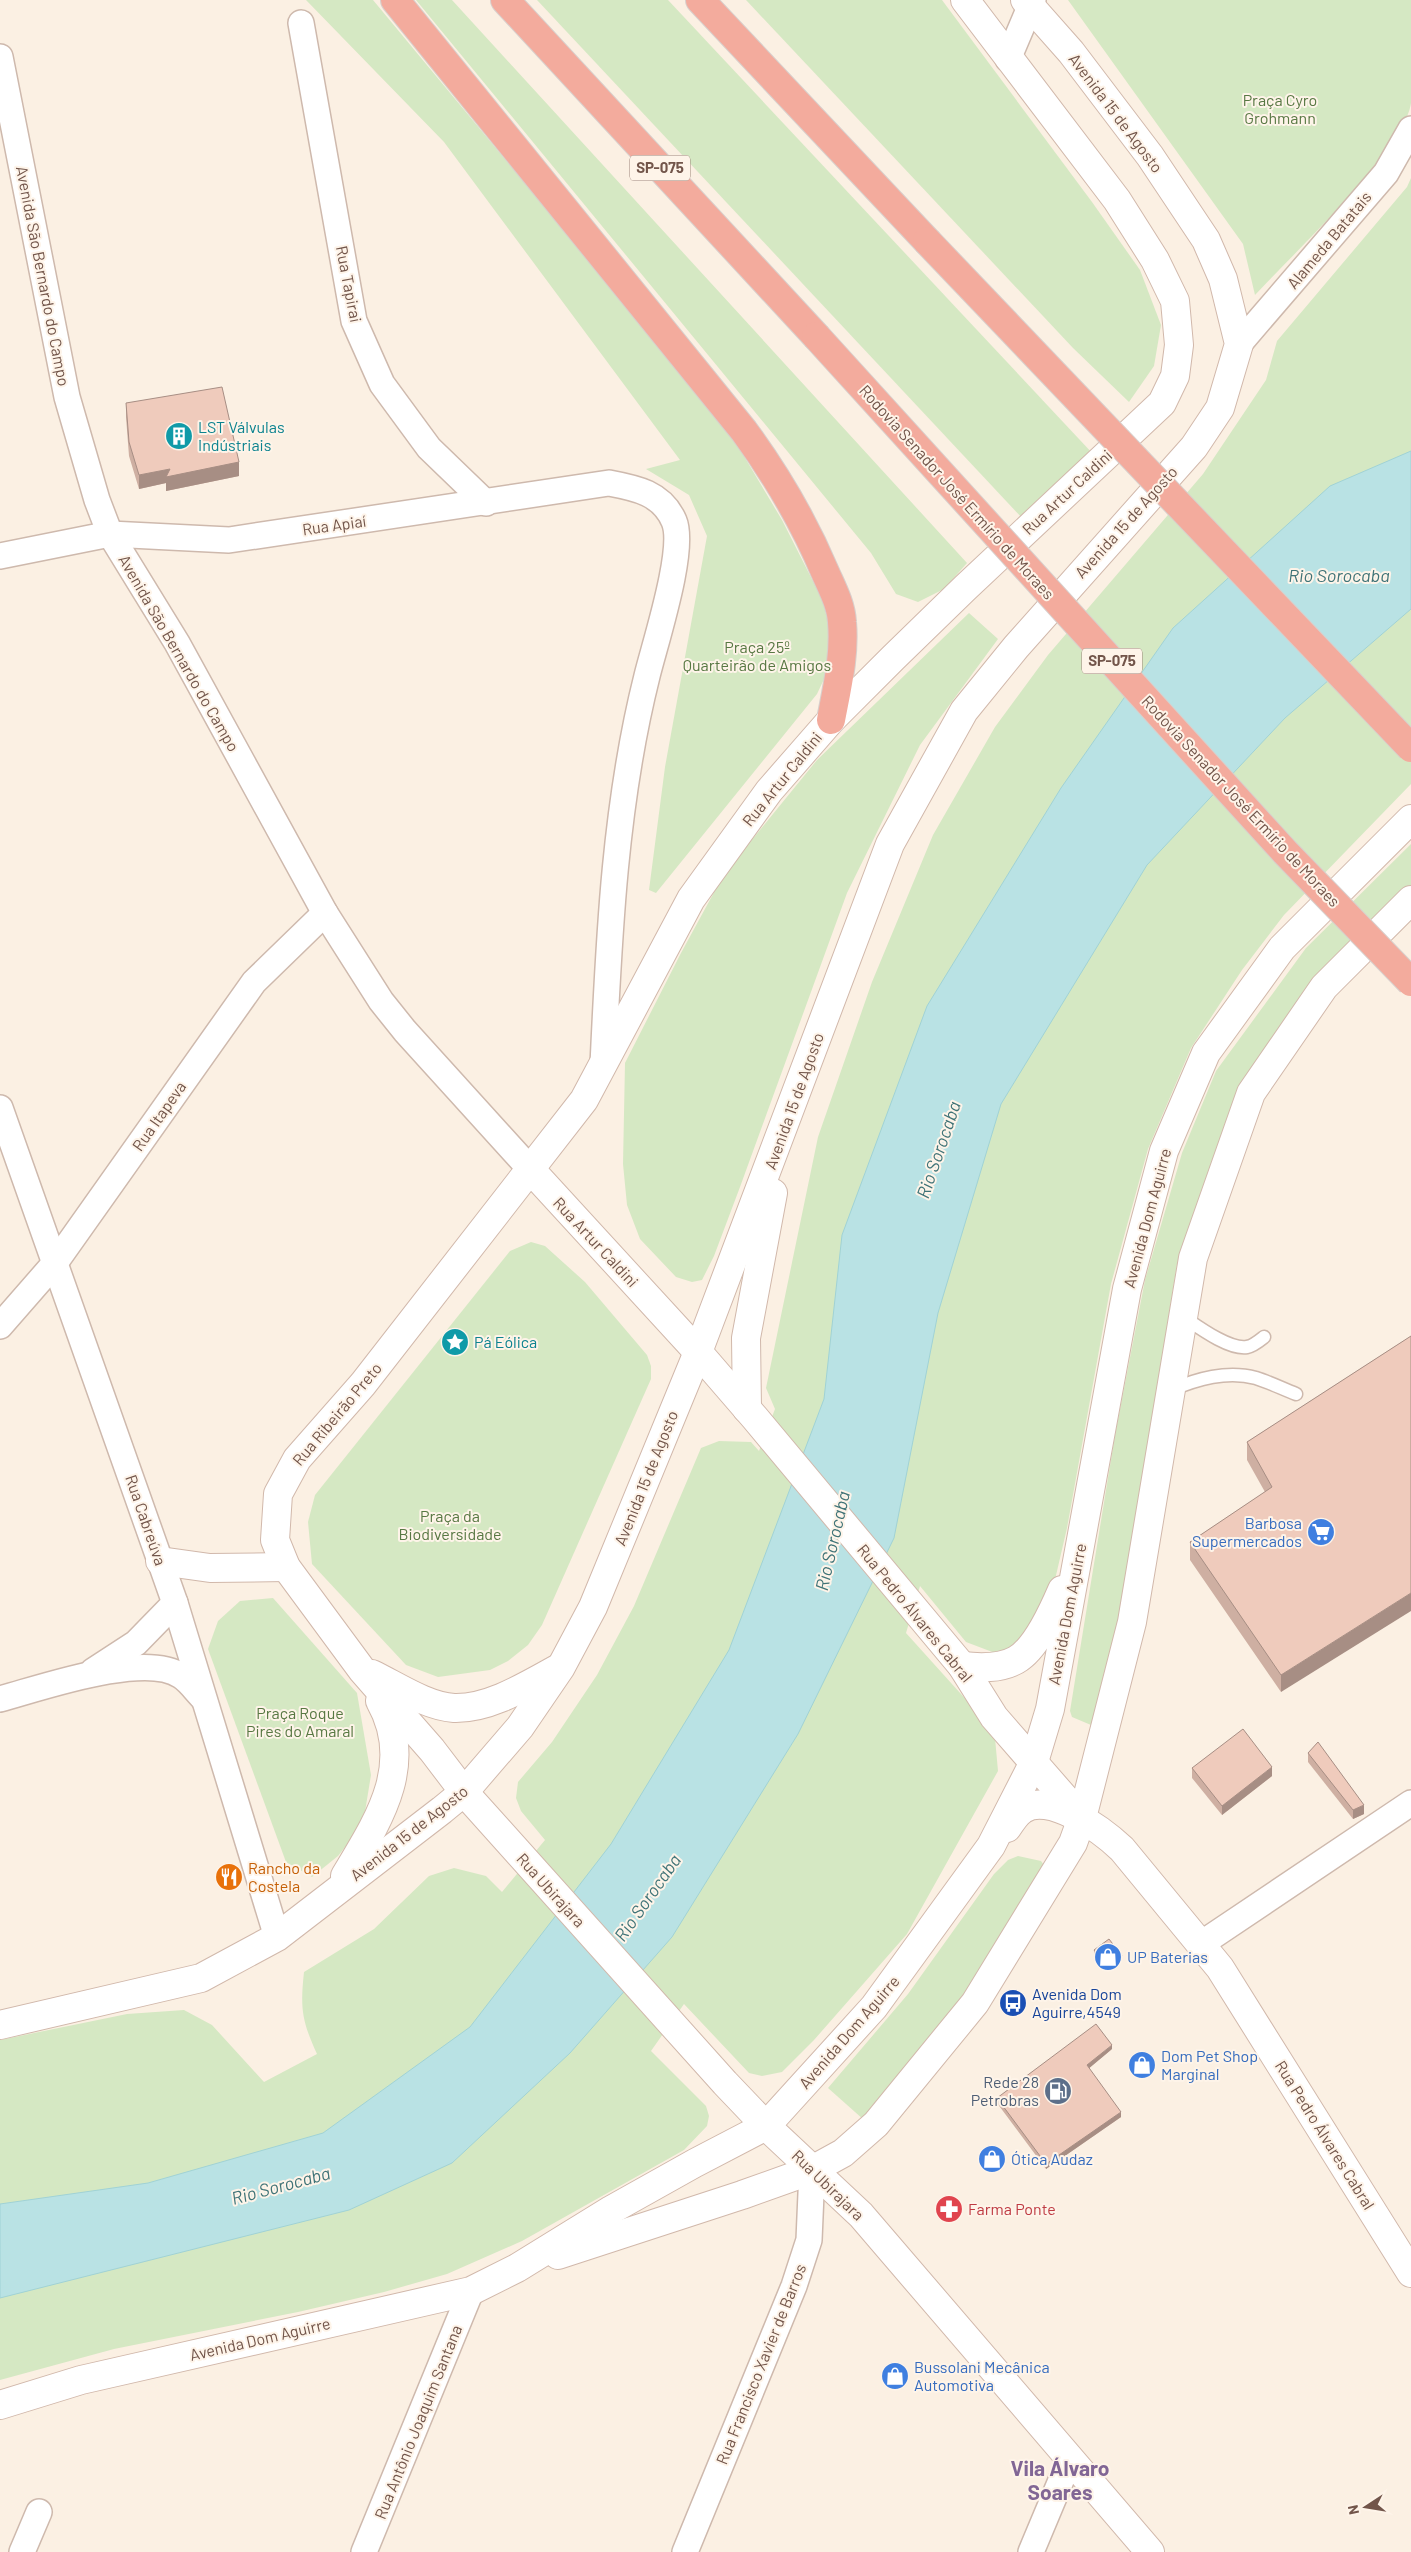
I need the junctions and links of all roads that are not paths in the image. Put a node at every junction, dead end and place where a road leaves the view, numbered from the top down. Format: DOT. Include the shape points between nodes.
graph roads {
  1 [pos="395,0"];
  2 [pos="505,0"];
  3 [pos="700,0"];
  4 [pos="965,0"];
  5 [pos="1030,3"];
  6 [pos="301,23"];
  7 [pos="0,57"];
  8 [pos="1008,59"];
  9 [pos="1411,129"];
  10 [pos="1239,344"];
  11 [pos="486,502"];
  12 [pos="664,504"];
  13 [pos="110,534"];
  14 [pos="0,556"];
  15 [pos="831,720"];
  16 [pos="1411,748"];
  17 [pos="1411,819"];
  18 [pos="1411,900"];
  19 [pos="325,913"];
  20 [pos="1411,982"];
  21 [pos="604,1065"];
  22 [pos="0,1108"];
  23 [pos="784,1130"];
  24 [pos="531,1170"];
  25 [pos="55,1263"];
  26 [pos="1182,1316"];
  27 [pos="0,1326"];
  28 [pos="1264,1337"];
  29 [pos="698,1352"];
  30 [pos="1171,1390"];
  31 [pos="1296,1394"];
  32 [pos="751,1414"];
  33 [pos="1079,1549"];
  34 [pos="160,1561"];
  35 [pos="286,1567"];
  36 [pos="175,1603"];
  37 [pos="955,1658"];
  38 [pos="561,1667"];
  39 [pos="362,1670"];
  40 [pos="84,1676"];
  41 [pos="0,1699"];
  42 [pos="205,1700"];
  43 [pos="1034,1762"];
  44 [pos="464,1792"];
  45 [pos="1411,1803"];
  46 [pos="1082,1818"];
  47 [pos="991,1846"];
  48 [pos="337,1889"];
  49 [pos="277,1937"];
  50 [pos="1201,1944"];
  51 [pos="0,2025"];
  52 [pos="766,2126"];
  53 [pos="812,2170"];
  54 [pos="517,2268"];
  55 [pos="1411,2273"];
  56 [pos="471,2291"];
  57 [pos="0,2406"];
  58 [pos="1070,2459"];
  59 [pos="39,2512"];
  60 [pos="22,2552"];
  61 [pos="364,2552"];
  62 [pos="685,2552"];
  63 [pos="1031,2552"];
  64 [pos="1150,2552"];
  1 -- 15 [label="highway" via="777,476 815,548 842,620 843,644"];
  2 -- 20 [label="highway, Rodovia Senador José Ermírio de Moraes / SP-075, bridge" via="816,336 1285,852"];
  3 -- 16 [label="highway, bridge"];
  4 -- 8 [label="main road, Rua Artur Caldini"];
  5 -- 8 [label="street"];
  5 -- 10 [label="main road, Avenida 15 de Agosto" via="1150,156 1206,240 1223,279"];
  6 -- 11 [label="street, Rua Tapirai" via="354,320 382,384 429,448"];
  7 -- 13 [label="street, Avenida São Bernardo do Campo" via="67,397"];
  8 -- 15 [label="main road, Rua Artur Caldini" via="1117,200 1155,260 1175,301 1179,345 1175,376 1162,403 965,588"];
  9 -- 10 [label="street, Alameda Batatais" via="1386,173"];
  10 -- 23 [label="main road, Avenida 15 de Agosto" via="1220,408 1194,447 1016,647 964,712 890,844"];
  11 -- 12 [label="street, Rua Apiaí" via="609,483 640,489"];
  11 -- 13 [label="street, Rua Apiaí" via="229,540"];
  12 -- 21 [label="street, Rua Artur Caldini" via="674,522 678,541 645,685 621,817 608,950"];
  13 -- 14 [label="street, Rua Apiaí"];
  13 -- 19 [label="street, Avenida São Bernardo do Campo" via="177,643"];
  15 -- 21 [label="main road, Rua Artur Caldini" via="769,791 691,900"];
  17 -- 33 [label="main road, Avenida Dom Aguirre" via="1282,948 1206,1053 1164,1151 1127,1289"];
  18 -- 26 [label="main road, Avenida Dom Aguirre" via="1324,987 1251,1093 1193,1258"];
  19 -- 24 [label="street, Avenida São Bernardo do Campo" via="381,1001 405,1031"];
  19 -- 25 [label="street, Rua Itapeva" via="254,982"];
  21 -- 24 [label="main road, Rua Artur Caldini" via="584,1100"];
  22 -- 25 [label="street, Rua Cabreúva"];
  23 -- 29 [label="main road, Avenida 15 de Agosto"];
  23 -- 32 [label="main road" via="746,1338"];
  24 -- 29 [label="main road, Rua Artur Caldini"];
  24 -- 35 [label="main road, Rua Ribeirão Preto" via="363,1384 297,1459 278,1494 275,1540"];
  25 -- 27 [label="street, Rua Itapeva"];
  25 -- 34 [label="street, Rua Cabreúva"];
  26 -- 28 [label="lane" via="1241,1347 1248,1347"];
  26 -- 30 [label="main road, Avenida Dom Aguirre"];
  29 -- 32 [label="main road, Rua Artur Caldini"];
  29 -- 38 [label="main road, Avenida 15 de Agosto" via="593,1606"];
  30 -- 31 [label="lane" via="1195,1380 1225,1375 1255,1378"];
  30 -- 46 [label="main road, Avenida Dom Aguirre" via="1132,1622"];
  32 -- 37 [label="main road, Rua Pedro Álvares Cabral"];
  33 -- 37 [label="main road" via="1046,1623 1018,1659 986,1668"];
  33 -- 43 [label="main road, Avenida Dom Aguirre" via="1050,1709"];
  34 -- 35 [label="main road" via="210,1568"];
  34 -- 36 [label="street, Rua Cabreúva"];
  35 -- 39 [label="main road, Rua Ribeirão Preto"];
  36 -- 40 [label="street" via="136,1643"];
  36 -- 42 [label="street, Rua Cabreúva"];
  37 -- 43 [label="main road, Rua Pedro Álvares Cabral" via="994,1717"];
  38 -- 39 [label="main road" via="477,1706 453,1708 434,1703"];
  38 -- 44 [label="main road, Avenida 15 de Agosto" via="520,1727"];
  39 -- 44 [label="main road, Rua Ribeirão Preto"];
  39 -- 48 [label="main road" via="385,1711 394,1734 396,1756 377,1823"];
  40 -- 41 [label="street"];
  40 -- 42 [label="street" via="142,1666 161,1668 180,1676"];
  42 -- 49 [label="street, Rua Cabreúva"];
  43 -- 46 [label="main road, Rua Pedro Álvares Cabral"];
  43 -- 47 [label="main road, Avenida Dom Aguirre"];
  44 -- 48 [label="main road, Avenida 15 de Agosto"];
  44 -- 52 [label="main road, Rua Ubirajara"];
  45 -- 50 [label="street"];
  46 -- 47 [label="main road, Rua Pedro Álvares Cabral" via="1048,1806 1033,1805 1022,1810"];
  46 -- 50 [label="main road, Rua Pedro Álvares Cabral" via="1106,1833 1122,1849"];
  46 -- 53 [label="main road, Avenida Dom Aguirre" via="1073,1843 975,2003 876,2124 842,2153"];
  47 -- 52 [label="main road, Avenida Dom Aguirre" via="874,2007"];
  48 -- 49 [label="main road, Avenida 15 de Agosto"];
  49 -- 51 [label="main road, Avenida 15 de Agosto" via="201,1978"];
  50 -- 55 [label="main road, Rua Pedro Álvares Cabral" via="1220,1968"];
  52 -- 53 [label="main road, Rua Ubirajara"];
  52 -- 54 [label="main road, Avenida Dom Aguirre" via="611,2210"];
  53 -- 54 [label="main road, Avenida Dom Aguirre"];
  53 -- 58 [label="main road, Rua Ubirajara" via="862,2215"];
  53 -- 62 [label="street, Rua Francisco Xavier de Barros" via="812,2204 806,2249 794,2286"];
  54 -- 56 [label="main road, Avenida Dom Aguirre"];
  56 -- 57 [label="main road, Avenida Dom Aguirre" via="80,2380"];
  56 -- 61 [label="street, Rua Antônio Joaquim Santana"];
  58 -- 63 [label="street"];
  58 -- 64 [label="main road, Rua Ubirajara"];
  59 -- 60 [label="street"];
}
